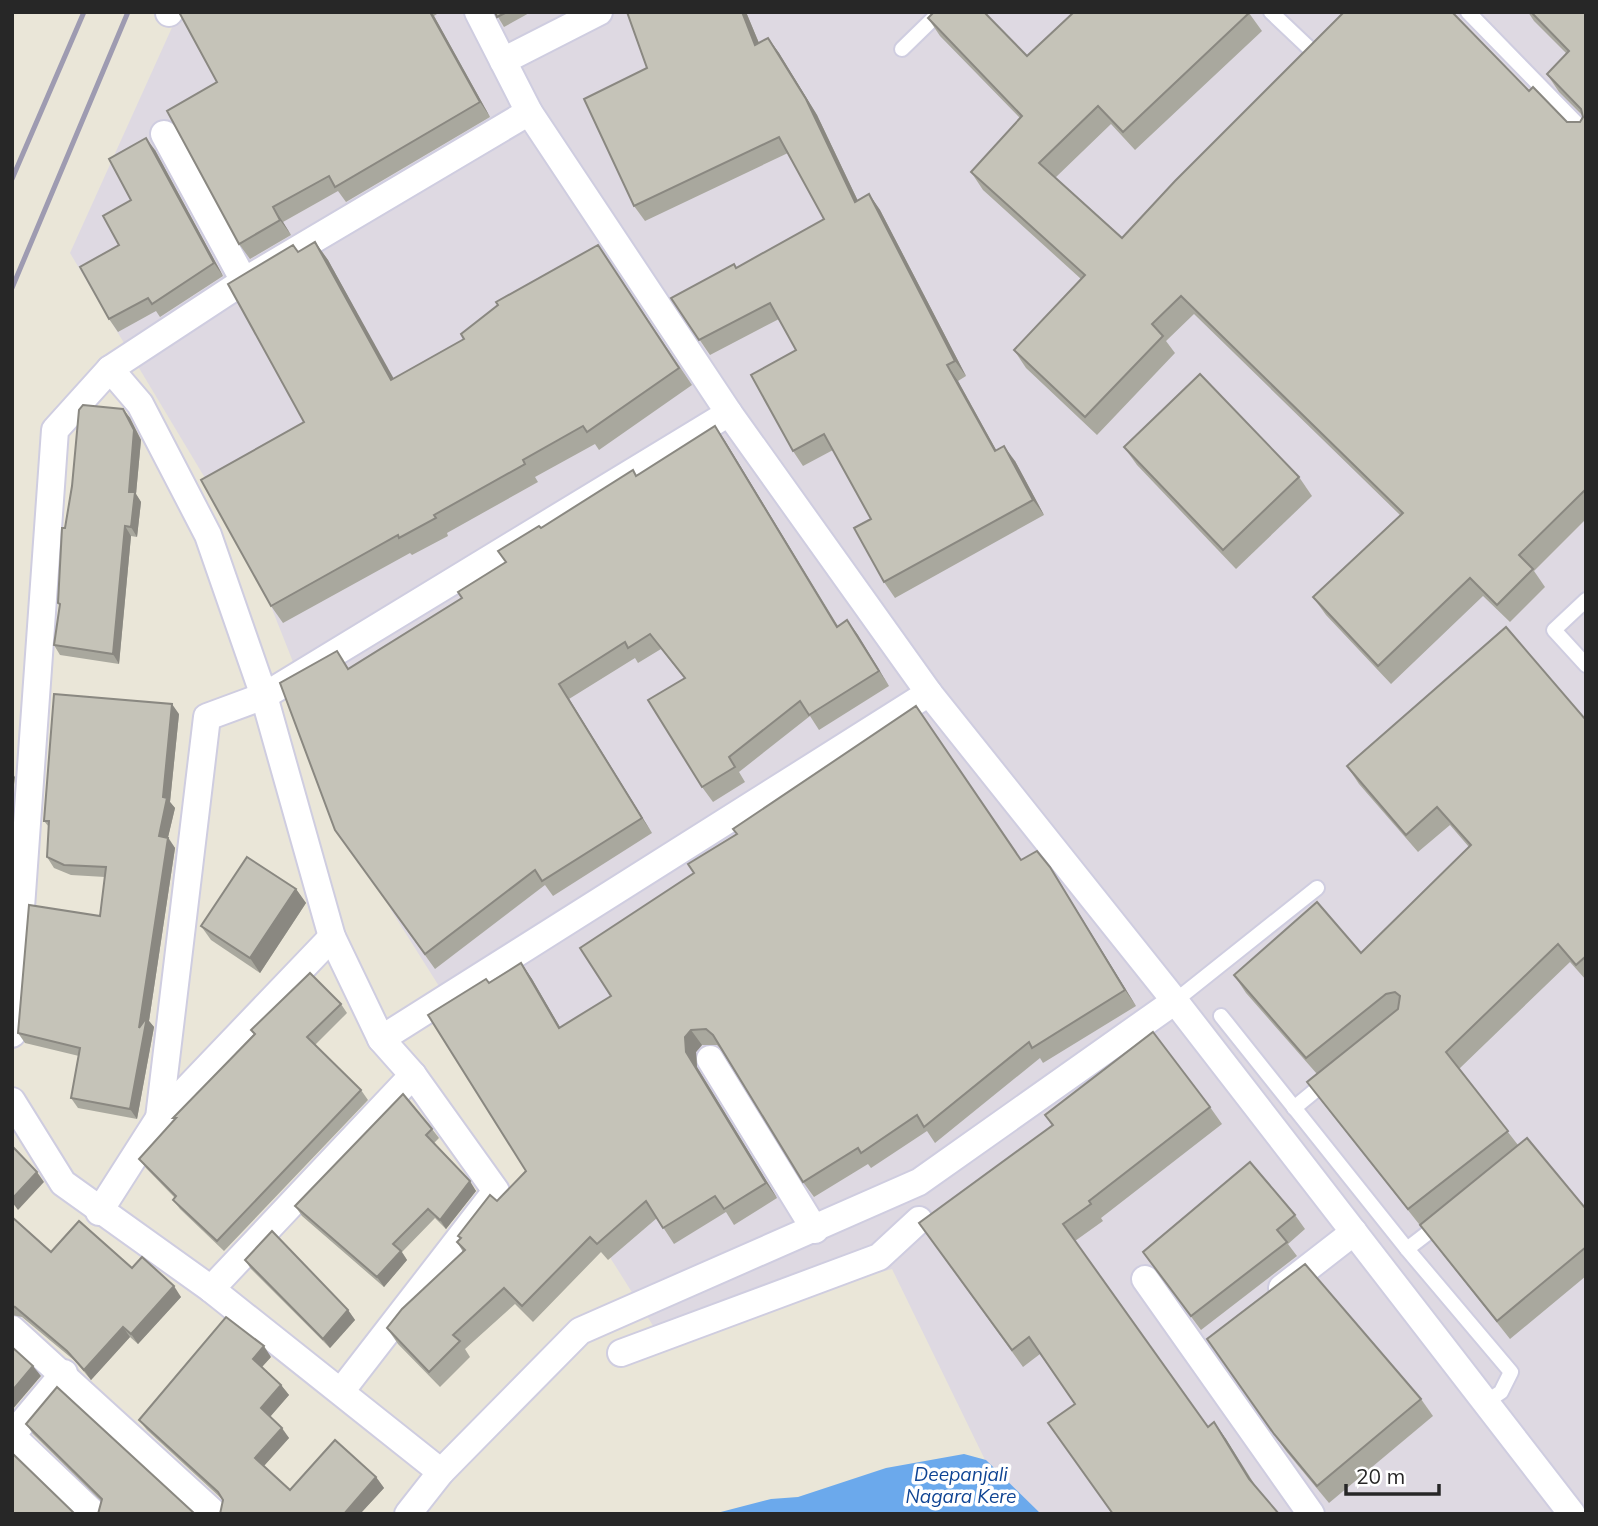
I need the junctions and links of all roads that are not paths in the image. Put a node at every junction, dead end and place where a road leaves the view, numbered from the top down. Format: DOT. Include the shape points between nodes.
graph roads {
  1 [pos="478,12"];
  2 [pos="599,12"];
  3 [pos="940,12"];
  4 [pos="1270,12"];
  5 [pos="1468,12"];
  6 [pos="902,49"];
  7 [pos="1310,49"];
  8 [pos="503,61"];
  9 [pos="529,112"];
  10 [pos="1586,133"];
  11 [pos="164,134"];
  12 [pos="244,281"];
  13 [pos="110,369"];
  14 [pos="729,413"];
  15 [pos="1586,600"];
  16 [pos="1586,665"];
  17 [pos="929,693"];
  18 [pos="264,696"];
  19 [pos="1317,888"];
  20 [pos="332,936"];
  21 [pos="14,986"];
  22 [pos="1175,1001"];
  23 [pos="1221,1016"];
  24 [pos="12,1034"];
  25 [pos="380,1039"];
  26 [pos="710,1059"];
  27 [pos="1345,1068"];
  28 [pos="413,1075"];
  29 [pos="12,1101"];
  30 [pos="1294,1108"];
  31 [pos="159,1118"];
  32 [pos="1459,1209"];
  33 [pos="99,1212"];
  34 [pos="919,1220"];
  35 [pos="814,1230"];
  36 [pos="1354,1232"];
  37 [pos="1407,1249"];
  38 [pos="1145,1279"];
  39 [pos="211,1289"];
  40 [pos="1260,1305"];
  41 [pos="12,1329"];
  42 [pos="1218,1337"];
  43 [pos="621,1353"];
  44 [pos="1197,1353"];
  45 [pos="64,1373"];
  46 [pos="342,1390"];
  47 [pos="1486,1402"];
  48 [pos="12,1435"];
  49 [pos="442,1472"];
  50 [pos="94,1514"];
  51 [pos="215,1514"];
  52 [pos="408,1514"];
  53 [pos="1311,1514"];
  54 [pos="1572,1514"];
  1 -- 8 [label="street"];
  2 -- 8 [label="street"];
  3 -- 6 [label="lane"];
  4 -- 7 [label="lane"];
  5 -- 10 [label="lane"];
  8 -- 9 [label="street"];
  9 -- 12 [label="street"];
  9 -- 14 [label="street"];
  11 -- 12 [label="street"];
  12 -- 13 [label="street"];
  13 -- 18 [label="street" via="140,404 208,535"];
  13 -- 21 [label="street" via="55,430"];
  14 -- 17 [label="street"];
  14 -- 18 [label="street"];
  15 -- 16 [label="lane" via="1554,630"];
  17 -- 22 [label="street"];
  17 -- 25 [label="street"];
  18 -- 20 [label="street"];
  18 -- 31 [label="street" via="207,717"];
  19 -- 22 [label="lane"];
  20 -- 25 [label="street"];
  20 -- 31 [label="street"];
  21 -- 24 [label="street"];
  22 -- 35 [label="street" via="919,1182"];
  22 -- 36 [label="street"];
  23 -- 30 [label="lane"];
  25 -- 28 [label="street"];
  26 -- 35 [label="street"];
  27 -- 30 [label="lane"];
  28 -- 39 [label="street"];
  28 -- 46 [label="street" via="496,1191"];
  29 -- 33 [label="street" via="63,1183"];
  30 -- 37 [label="lane"];
  31 -- 33 [label="street"];
  32 -- 37 [label="lane"];
  33 -- 39 [label="street"];
  34 -- 43 [label="street" via="879,1257"];
  35 -- 49 [label="street" via="580,1331"];
  36 -- 40 [label="street"];
  36 -- 47 [label="street"];
  37 -- 47 [label="lane" via="1511,1372 1501,1392"];
  38 -- 44 [label="street"];
  39 -- 46 [label="street"];
  41 -- 45 [label="street"];
  42 -- 44 [label="street"];
  44 -- 53 [label="street"];
  45 -- 48 [label="street"];
  45 -- 51 [label="street"];
  46 -- 49 [label="street"];
  47 -- 54 [label="street"];
  48 -- 50 [label="street"];
  49 -- 52 [label="street"];
}
